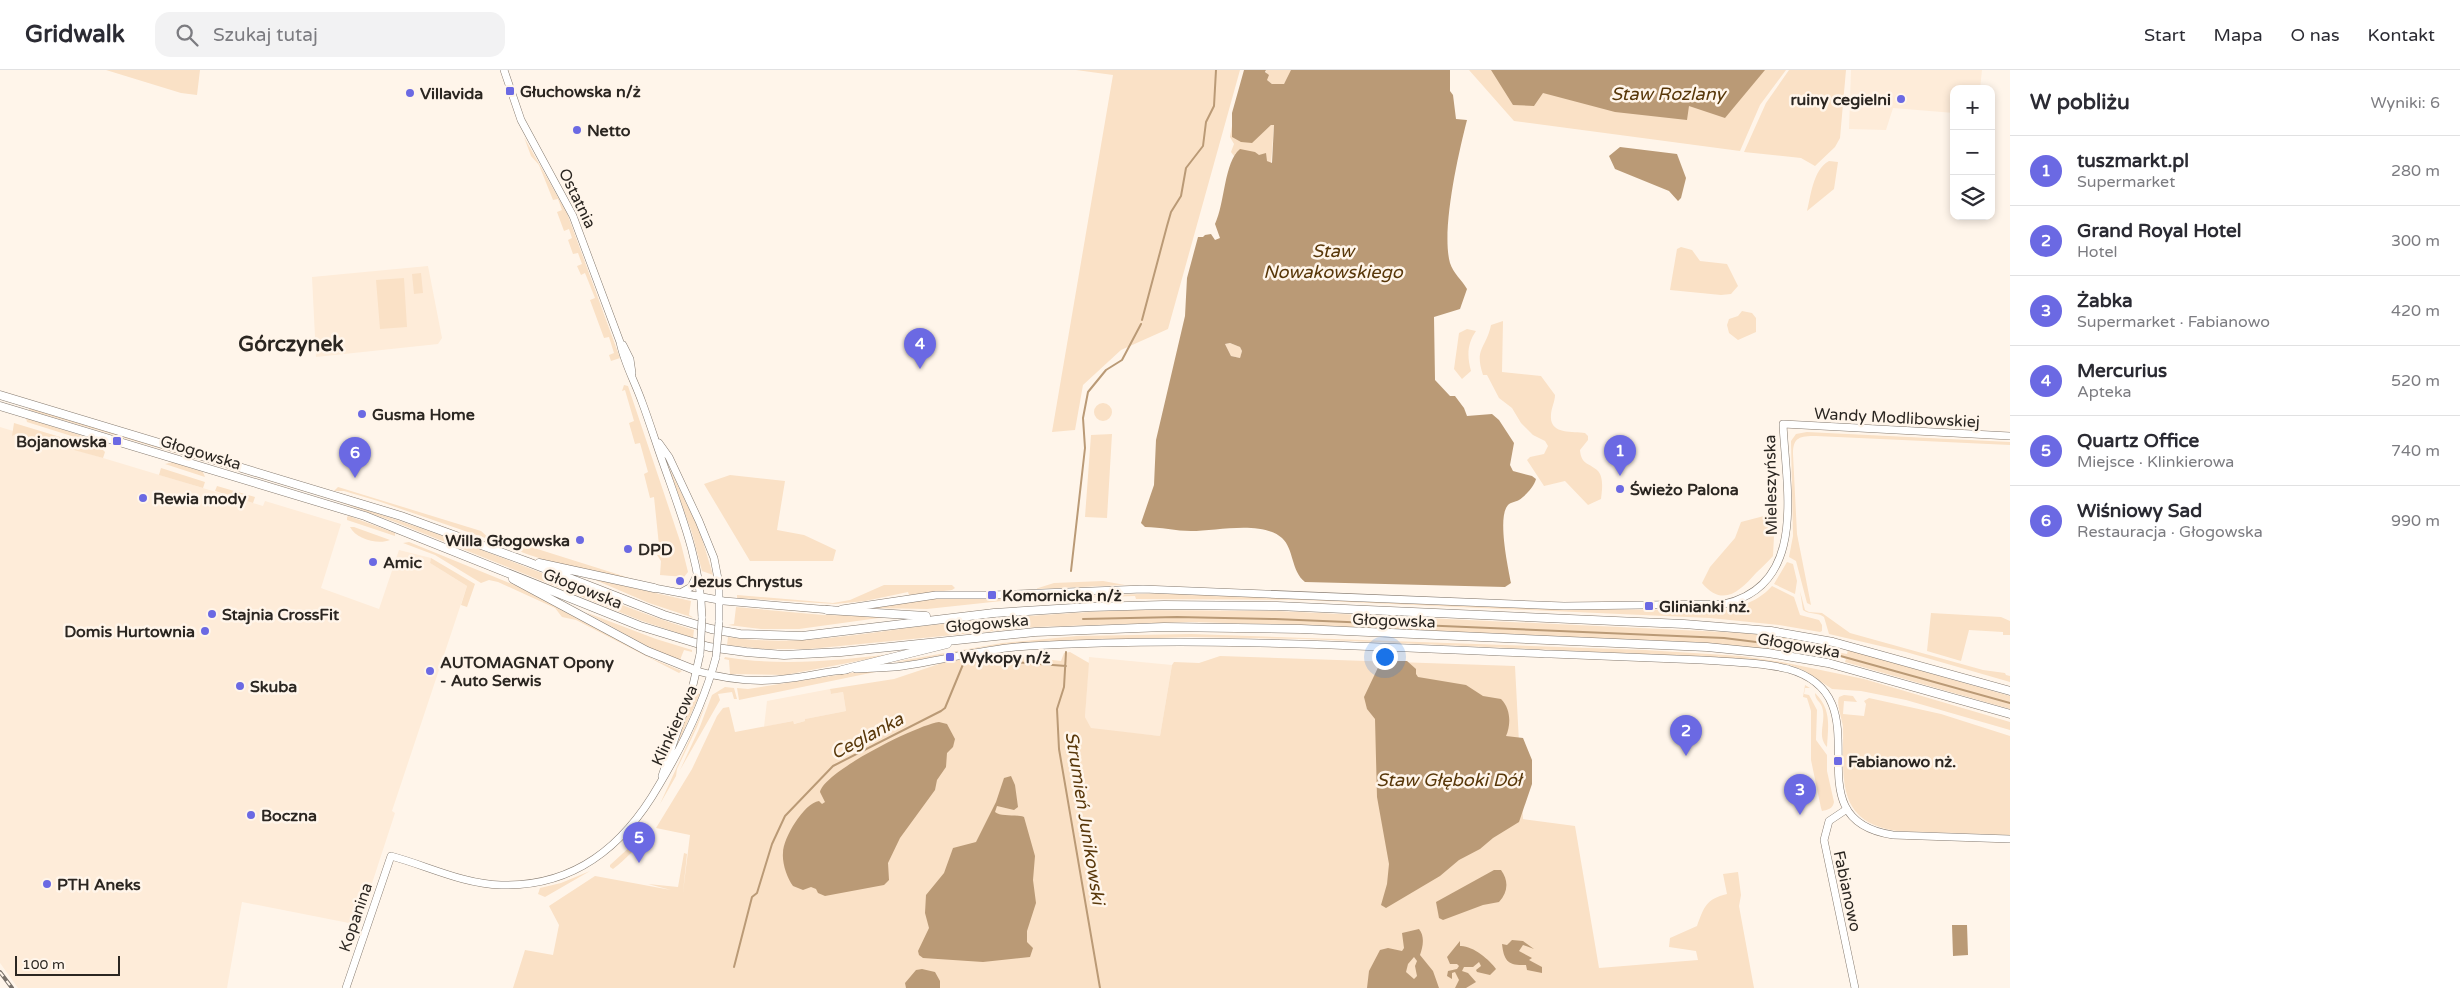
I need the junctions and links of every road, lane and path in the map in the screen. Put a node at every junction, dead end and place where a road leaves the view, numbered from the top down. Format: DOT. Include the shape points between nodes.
graph roads {
  1 [pos="504,70"];
  2 [pos="0,395"];
  3 [pos="0,406"];
  4 [pos="1783,424"];
  5 [pos="2010,436"];
  6 [pos="656,438"];
  7 [pos="518,558"];
  8 [pos="496,568"];
  9 [pos="697,569"];
  10 [pos="654,588"];
  11 [pos="680,593"];
  12 [pos="701,596"];
  13 [pos="720,600"];
  14 [pos="1724,604"];
  15 [pos="827,610"];
  16 [pos="958,616"];
  17 [pos="968,638"];
  18 [pos="842,670"];
  19 [pos="697,671"];
  20 [pos="710,675"];
  21 [pos="2010,691"];
  22 [pos="2010,714"];
  23 [pos="659,786"];
  24 [pos="1847,809"];
  25 [pos="2010,839"];
  26 [pos="391,856"];
  27 [pos="346,988"];
  28 [pos="1855,988"];
  1 -- 6 [label="street, Ostatnia" via="521,120 573,216 620,342 630,359 632,375"];
  2 -- 7 [label="main road, Głogowska" via="402,516"];
  3 -- 8 [label="main road, Głogowska" via="356,514"];
  4 -- 5 [label="street, Wandy Modlibowskiej"];
  4 -- 14 [label="street, Mieleszyńska" via="1787,516 1784,550 1777,567 1761,586 1748,596"];
  6 -- 9 [label="street, Ostatnia"];
  6 -- 13 [label="street, Ostatnia" via="669,457 706,537 716,569"];
  7 -- 10 [label="main road"];
  7 -- 16 [label="main road, Głogowska" via="664,616 740,634 802,636"];
  8 -- 17 [label="main road, Głogowska" via="652,630 731,651 784,655 841,652"];
  8 -- 19 [label="main road" via="647,651"];
  9 -- 11 [label="street" via="691,587"];
  9 -- 12 [label="street, Ostatnia"];
  10 -- 11 [label="street"];
  11 -- 12 [label="street"];
  12 -- 13 [label="street"];
  12 -- 19 [label="street, Ostatnia, bridge"];
  13 -- 15 [label="street, Głogowska"];
  13 -- 20 [label="street, Ostatnia, bridge" via="716,657"];
  14 -- 15 [label="street, Głogowska" via="1564,606 1191,590 922,596"];
  15 -- 16 [label="main road"];
  16 -- 21 [label="main road, Głogowska" via="1090,607 1233,605 1733,627 1840,644"];
  17 -- 18 [label="main road"];
  17 -- 22 [label="main road, Głogowska" via="1100,629 1239,627 1725,648 1780,654 1848,668"];
  18 -- 20 [label="street, Głogowska" via="776,680 737,680"];
  18 -- 24 [label="street, Głogowska" via="905,666 1022,646 1116,642 1254,642 1729,662 1788,669 1808,677 1827,694 1836,714 1839,785"];
  19 -- 20 [label="street"];
  19 -- 23 [label="street, Klinkierowa"];
  20 -- 23 [label="street, Klinkierowa" via="680,748"];
  23 -- 26 [label="street, Klinkierowa" via="642,814 613,846 581,867 550,879 527,884 489,884 462,879"];
  24 -- 25 [label="street" via="1864,826 1888,834"];
  24 -- 28 [label="street, Fabianowo" via="1829,821 1824,840"];
  26 -- 27 [label="street, Kopanina"];
}
